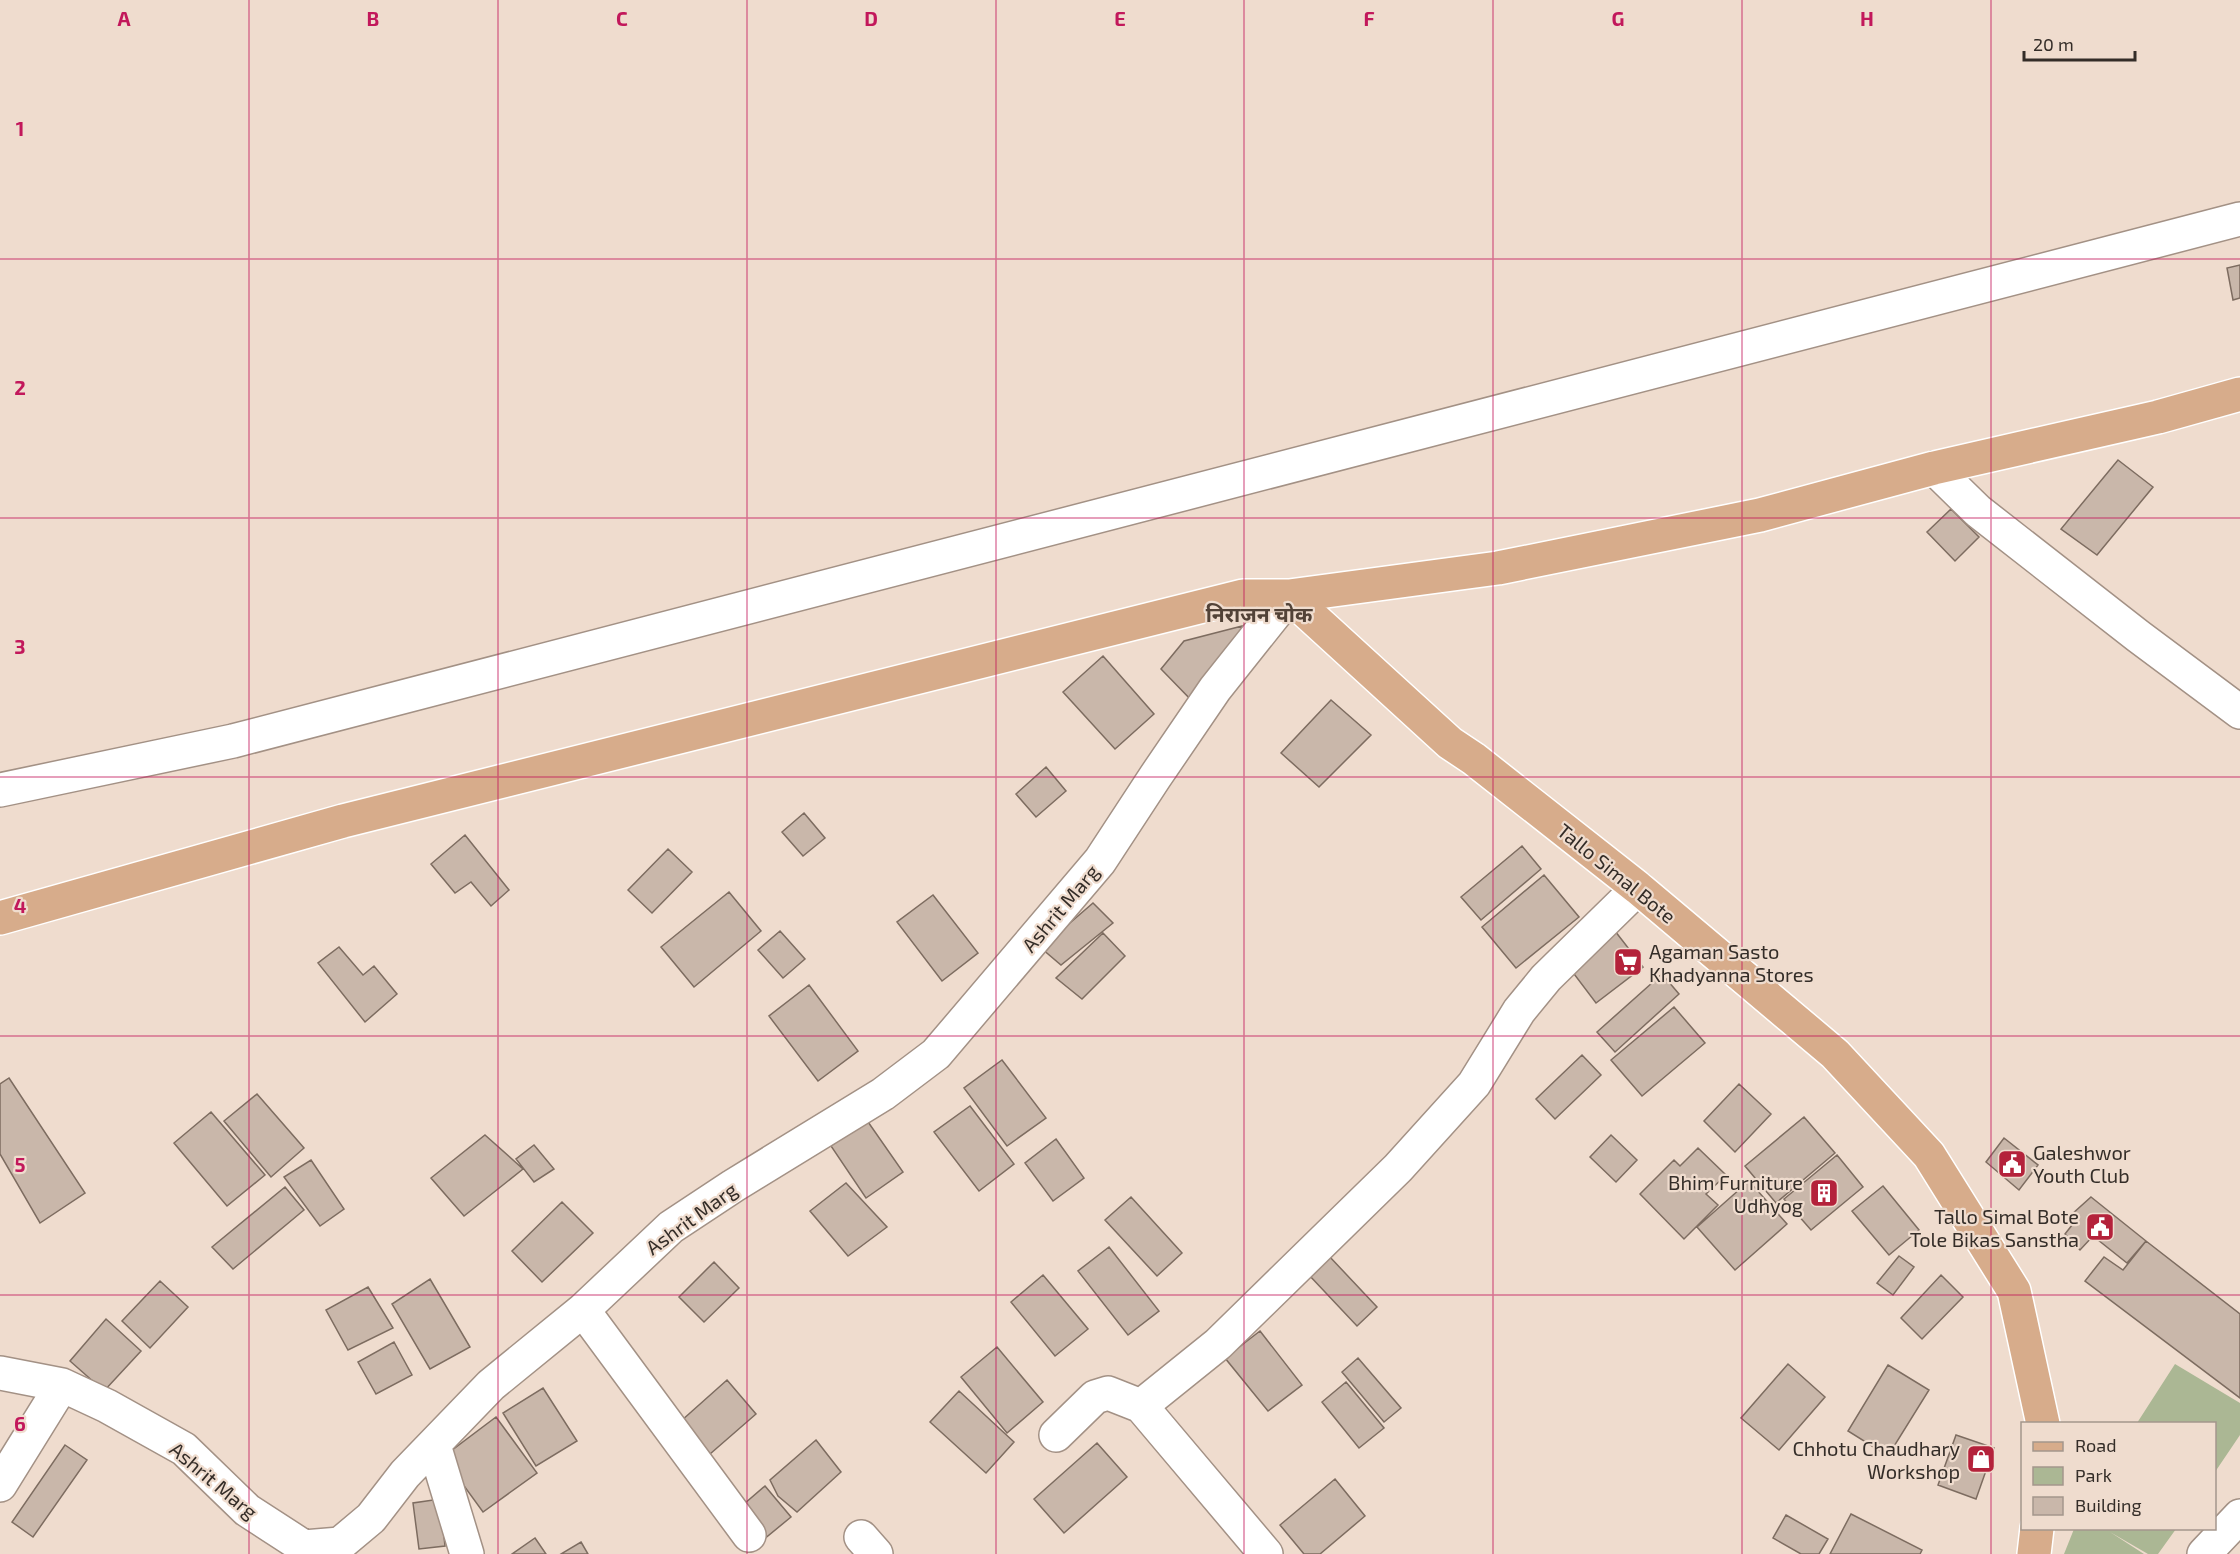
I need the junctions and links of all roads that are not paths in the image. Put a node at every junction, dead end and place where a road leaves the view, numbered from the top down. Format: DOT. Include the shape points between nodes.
graph roads {
  1 [pos="2240,219"];
  2 [pos="2240,394"];
  3 [pos="1934,468"];
  4 [pos="1289,596"];
  5 [pos="2240,712"];
  6 [pos="0,790"];
  7 [pos="1638,888"];
  8 [pos="0,918"];
  9 [pos="583,1310"];
  10 [pos="0,1373"];
  11 [pos="62,1385"];
  12 [pos="1141,1406"];
  13 [pos="2043,1422"];
  14 [pos="1056,1435"];
  15 [pos="434,1445"];
  16 [pos="0,1485"];
  17 [pos="2240,1516"];
  18 [pos="2037,1530"];
  19 [pos="749,1535"];
  20 [pos="467,1554"];
  21 [pos="1266,1554"];
  22 [pos="2034,1554"];
  23 [pos="2204,1554"];
  1 -- 6 [label="street" via="233,741"];
  2 -- 3 [label="main road" via="2158,417"];
  3 -- 4 [label="main road" via="1760,515 1510,565"];
  3 -- 5 [label="street" via="1978,511"];
  4 -- 7 [label="main road, Tallo Simal Bote" via="1450,743"];
  4 -- 8 [label="main road" via="1243,596 1200,606 343,821"];
  4 -- 9 [label="street, Ashrit Marg" via="1215,690 1100,861 936,1054 883,1094 671,1227"];
  7 -- 12 [label="street" via="1546,978 1519,1011 1474,1084 1398,1168 1218,1344"];
  7 -- 13 [label="main road, Tallo Simal Bote" via="1835,1054 1929,1155 2014,1291"];
  9 -- 15 [label="street, Ashrit Marg" via="491,1385"];
  9 -- 19 [label="street"];
  10 -- 11 [label="street, Ashrit Marg"];
  11 -- 15 [label="street, Ashrit Marg" via="184,1449 247,1510 304,1547 340,1544 371,1518 405,1474"];
  11 -- 16 [label="street"];
  12 -- 14 [label="street" via="1108,1393 1095,1397"];
  12 -- 21 [label="street"];
  15 -- 20 [label="street"];
  17 -- 23 [label="street"];
  18 -- 22 [label="main road"];
}
